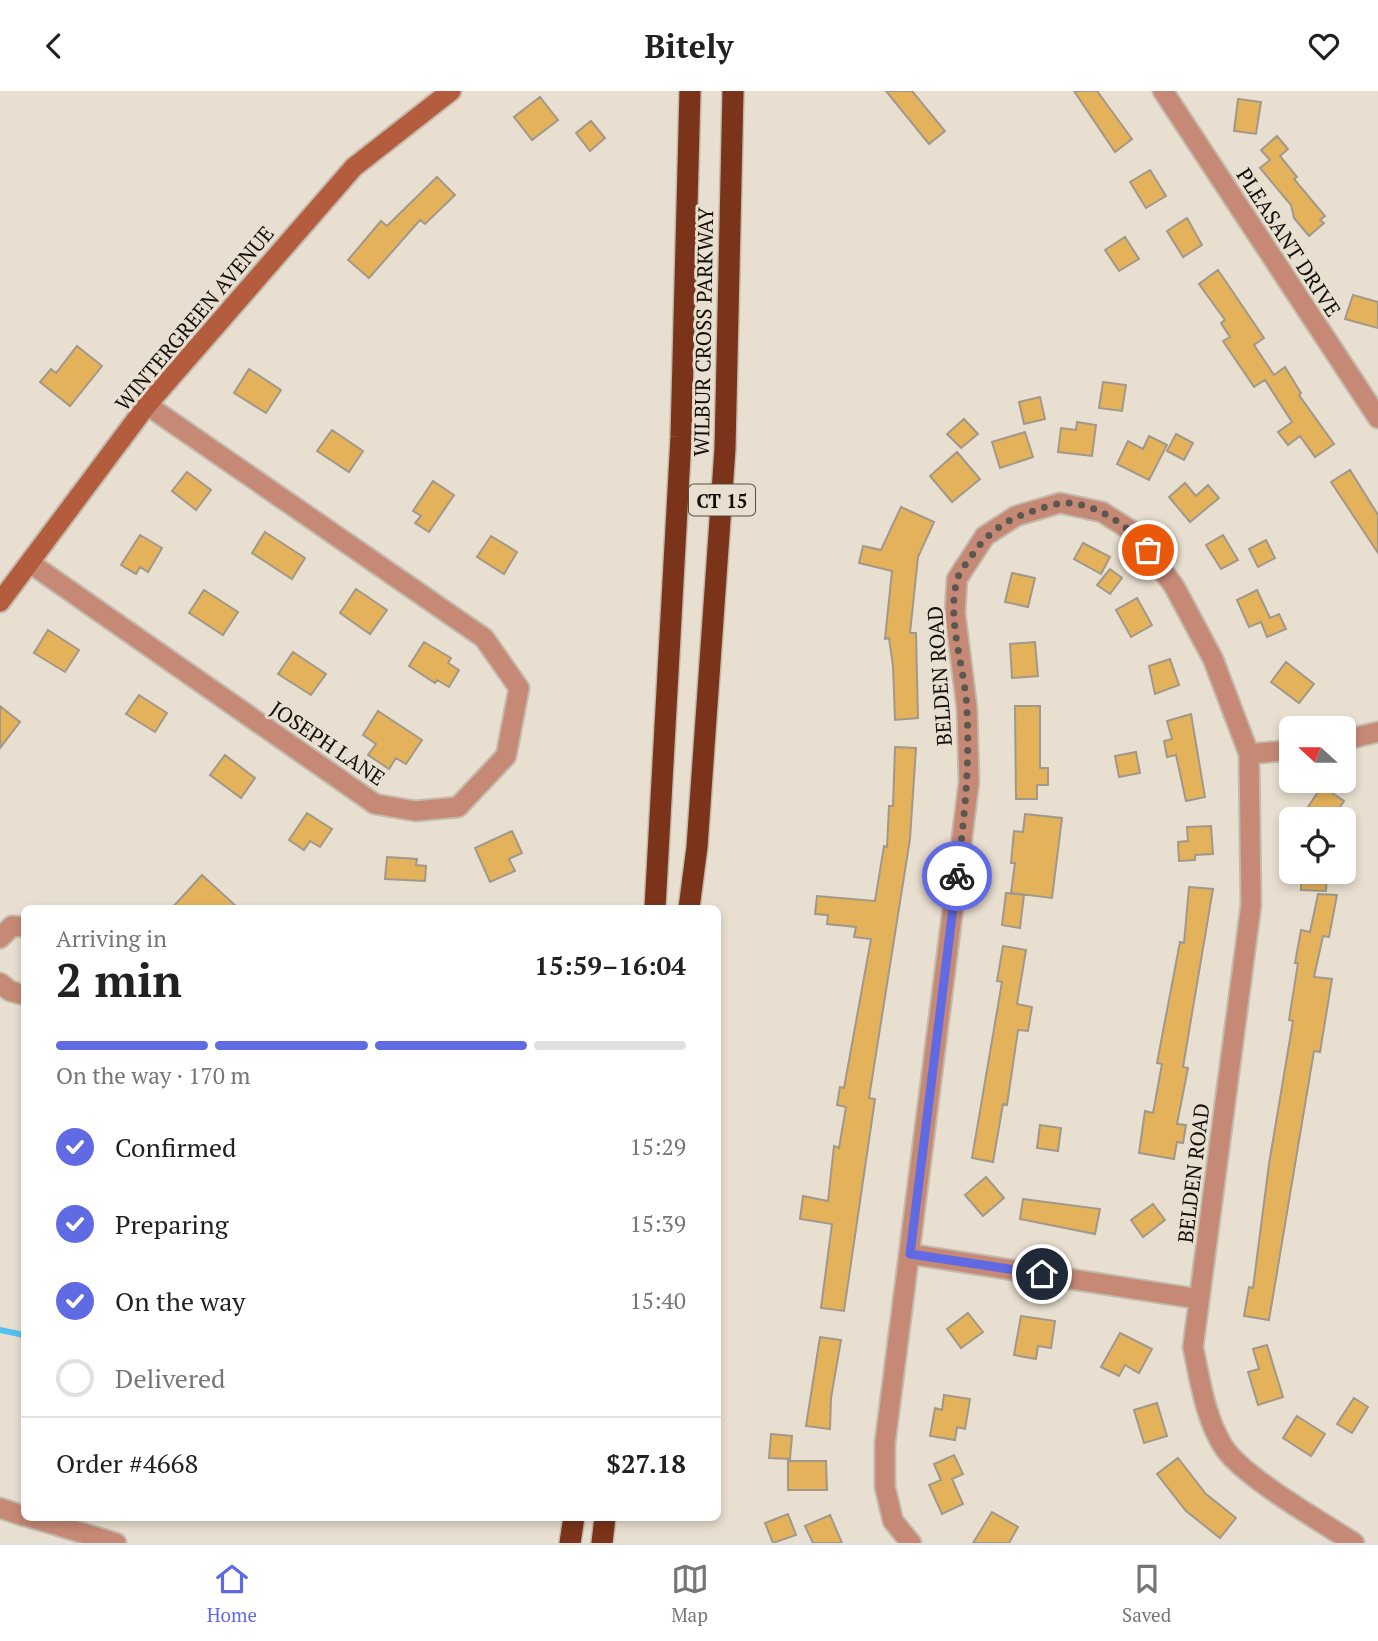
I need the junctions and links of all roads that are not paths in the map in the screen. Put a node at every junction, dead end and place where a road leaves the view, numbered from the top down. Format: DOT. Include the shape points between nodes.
graph roads {
  1 [pos="451,91"];
  2 [pos="690,91"];
  3 [pos="733,91"];
  4 [pos="1170,94"];
  5 [pos="147,405"];
  6 [pos="1376,410"];
  7 [pos="30,563"];
  8 [pos="0,602"];
  9 [pos="1378,732"];
  10 [pos="1356,737"];
  11 [pos="1279,751"];
  12 [pos="1249,754"];
  13 [pos="655,905"];
  14 [pos="689,905"];
  15 [pos="21,927"];
  16 [pos="0,938"];
  17 [pos="0,983"];
  18 [pos="21,994"];
  19 [pos="910,1254"];
  20 [pos="1199,1299"];
  21 [pos="0,1509"];
  22 [pos="21,1515"];
  23 [pos="41,1521"];
  24 [pos="573,1521"];
  25 [pos="605,1521"];
  26 [pos="116,1543"];
  27 [pos="570,1543"];
  28 [pos="602,1543"];
  29 [pos="911,1543"];
  30 [pos="1354,1543"];
  1 -- 5 [label="main road, WINTERGREEN AVENUE" via="354,167"];
  2 -- 13 [label="highway, WILBUR CROSS PARKWAY / CT 15" via="681,437"];
  3 -- 14 [label="highway, WILBUR CROSS PARKWAY / CT 15" via="725,449"];
  4 -- 6 [label="street, PLEASANT DRIVE"];
  5 -- 7 [label="main road, WINTERGREEN AVENUE"];
  5 -- 7 [label="street, JOSEPH LANE" via="484,638 519,688 506,756 458,807 415,811 376,804"];
  7 -- 8 [label="main road, WINTERGREEN AVENUE"];
  9 -- 10 [label="street"];
  11 -- 12 [label="street"];
  12 -- 19 [label="street, BELDEN ROAD" via="1213,659 1174,586 1135,533 1102,512 1060,503 1016,516 985,536 957,579 955,613 967,709 968,782"];
  12 -- 20 [label="street, BELDEN ROAD" via="1251,905"];
  15 -- 16 [label="street" via="12,926"];
  17 -- 18 [label="street"];
  19 -- 20 [label="street"];
  19 -- 29 [label="street, BELDEN ROAD" via="885,1454 885,1487 893,1521"];
  20 -- 30 [label="street, BELDEN ROAD" via="1193,1347 1204,1400 1224,1447 1262,1482"];
  21 -- 22 [label="street"];
  23 -- 26 [label="street"];
  24 -- 27 [label="highway"];
  25 -- 28 [label="highway"];
}
